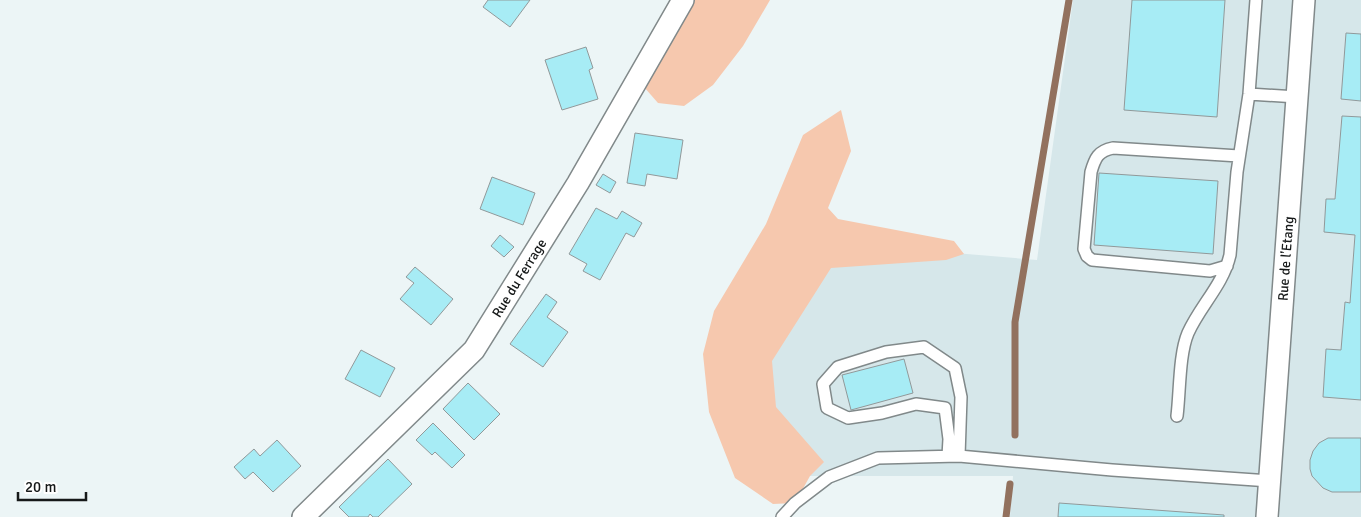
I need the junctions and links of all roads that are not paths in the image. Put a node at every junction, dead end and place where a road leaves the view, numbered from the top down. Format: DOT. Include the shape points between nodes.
graph roads {
  1 [pos="683,0"];
  2 [pos="1256,0"];
  3 [pos="1304,0"];
  4 [pos="1250,94"];
  5 [pos="1297,97"];
  6 [pos="1239,156"];
  7 [pos="1227,266"];
  8 [pos="1177,416"];
  9 [pos="953,456"];
  10 [pos="1270,481"];
  11 [pos="303,517"];
  12 [pos="782,517"];
  13 [pos="1267,517"];
  1 -- 11 [label="street, Rue du Ferrage" via="578,183 474,350"];
  2 -- 4 [label="lane"];
  3 -- 5 [label="street, Rue de l'Etang"];
  4 -- 5 [label="lane"];
  4 -- 6 [label="lane"];
  5 -- 10 [label="street, Rue de l'Etang"];
  6 -- 7 [label="lane"];
  6 -- 7 [label="lane" via="1113,148 1098,154 1091,172 1084,249 1092,260 1210,271"];
  7 -- 8 [label="lane" via="1188,332"];
  9 -- 9 [label="lane" via="961,397 955,368 924,347 886,352 838,367 823,384 827,408 848,418 916,404 944,408"];
  9 -- 10 [label="lane"];
  9 -- 12 [label="lane" via="878,458 829,477"];
  10 -- 13 [label="street, Rue de l'Etang"];
}
